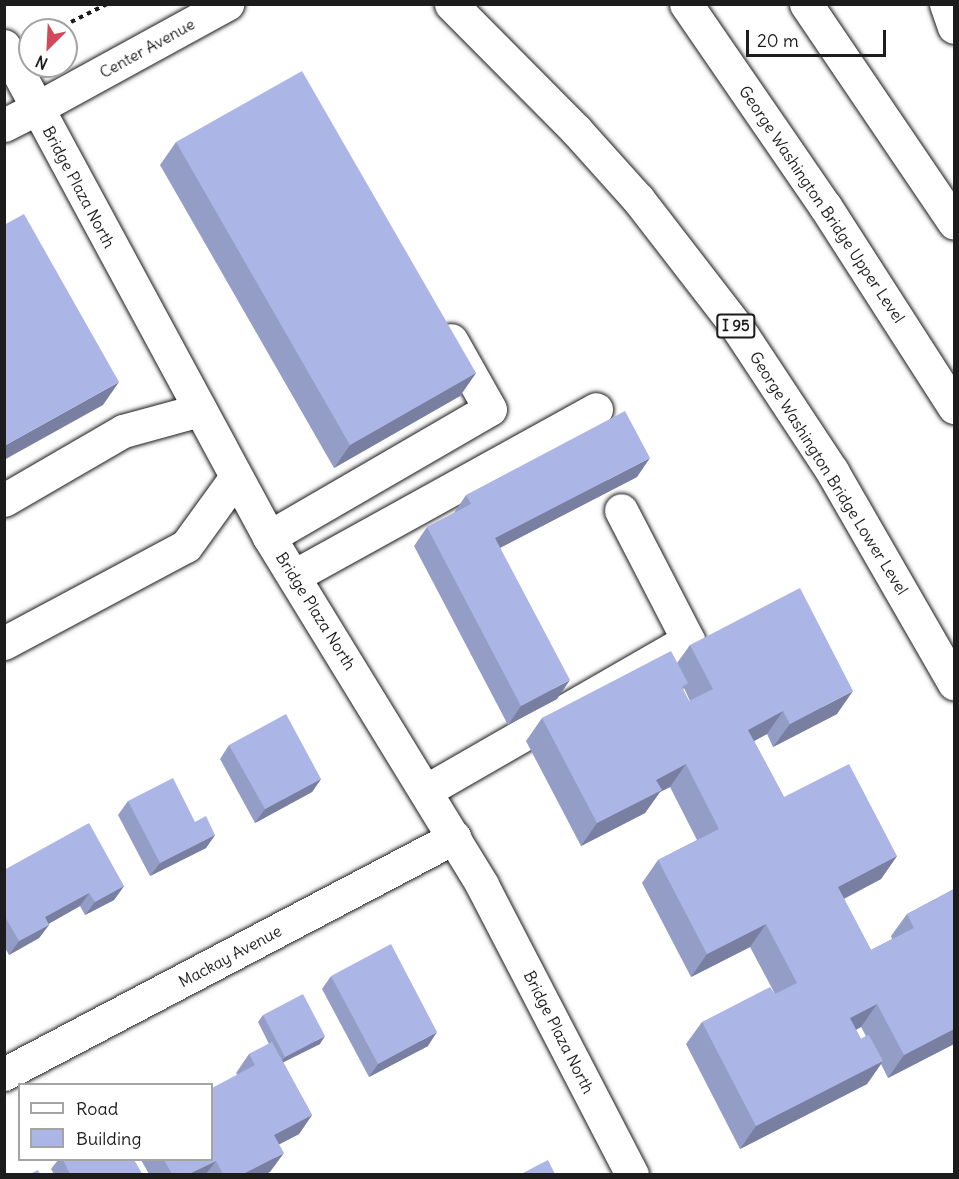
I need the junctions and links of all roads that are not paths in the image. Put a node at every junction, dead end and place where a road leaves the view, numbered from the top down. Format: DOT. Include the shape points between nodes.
graph roads {
  1 [pos="227,4"];
  2 [pos="686,4"];
  3 [pos="806,4"];
  4 [pos="946,4"];
  5 [pos="451,7"];
  6 [pos="954,27"];
  7 [pos="4,45"];
  8 [pos="37,108"];
  9 [pos="4,125"];
  10 [pos="954,224"];
  11 [pos="438,316"];
  12 [pos="954,407"];
  13 [pos="596,409"];
  14 [pos="200,410"];
  15 [pos="236,477"];
  16 [pos="4,500"];
  17 [pos="621,510"];
  18 [pos="269,537"];
  19 [pos="294,576"];
  20 [pos="4,643"];
  21 [pos="954,683"];
  22 [pos="427,790"];
  23 [pos="455,837"];
  24 [pos="4,1074"];
  25 [pos="632,1174"];
  1 -- 8 [label="main road, Center Avenue"];
  2 -- 12 [label="main road, George Washington Bridge Upper Level" via="825,206"];
  3 -- 10 [label="main road"];
  4 -- 6 [label="main road"];
  5 -- 21 [label="main road, George Washington Bridge Lower Level / I 95" via="576,130 638,199 737,327 832,471"];
  7 -- 8 [label="main road, Bridge Plaza North"];
  8 -- 9 [label="main road, Center Avenue"];
  8 -- 14 [label="main road, Bridge Plaza North"];
  11 -- 18 [label="main road" via="490,409"];
  13 -- 19 [label="main road"];
  14 -- 15 [label="main road, Bridge Plaza North"];
  14 -- 16 [label="main road" via="123,431"];
  15 -- 18 [label="main road, Bridge Plaza North"];
  15 -- 20 [label="main road" via="186,546"];
  17 -- 22 [label="main road" via="688,640"];
  18 -- 19 [label="main road, Bridge Plaza North"];
  19 -- 22 [label="main road, Bridge Plaza North"];
  22 -- 23 [label="main road, Bridge Plaza North"];
  23 -- 24 [label="main road, Mackay Avenue"];
  23 -- 25 [label="main road, Bridge Plaza North" via="554,1019"];
}
